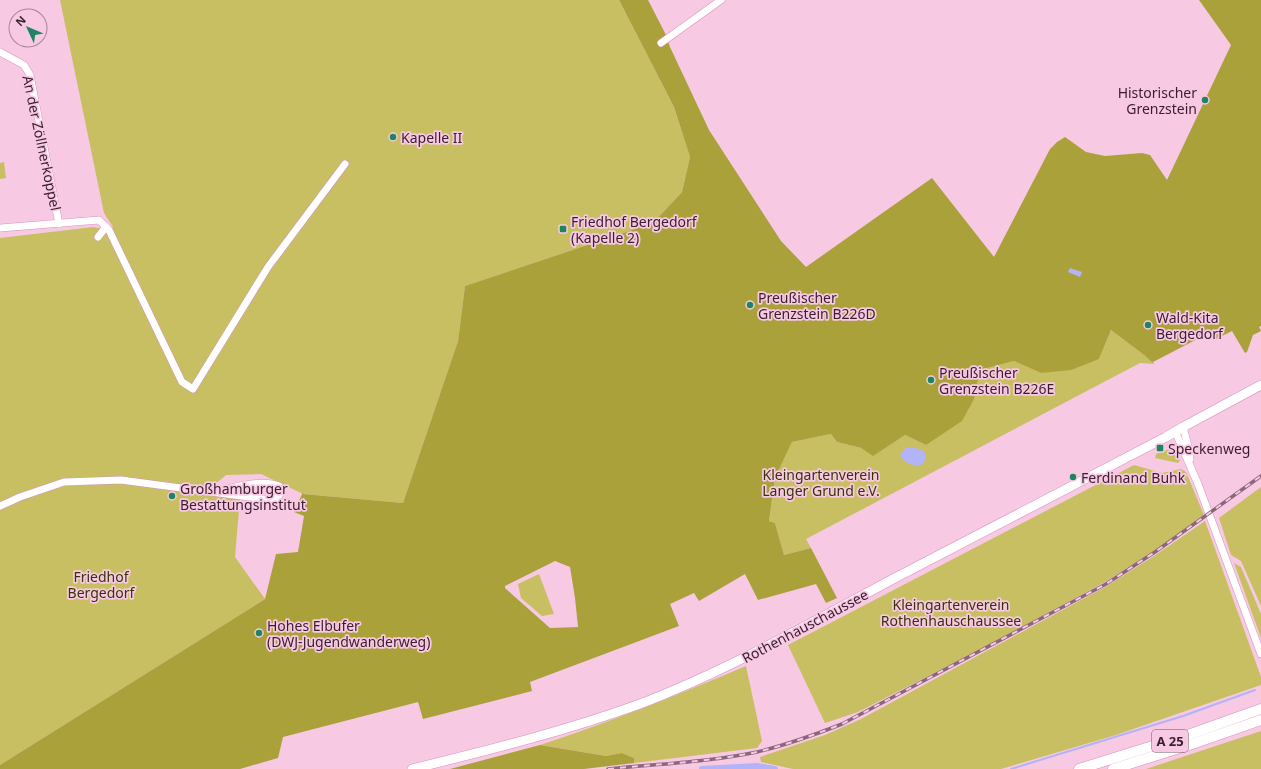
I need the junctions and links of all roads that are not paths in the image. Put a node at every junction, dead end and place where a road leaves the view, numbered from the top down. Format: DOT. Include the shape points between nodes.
graph roads {
  1 [pos="721,0"];
  2 [pos="661,43"];
  3 [pos="0,52"];
  4 [pos="345,164"];
  5 [pos="59,224"];
  6 [pos="106,227"];
  7 [pos="0,228"];
  8 [pos="98,237"];
  9 [pos="1261,385"];
  10 [pos="1179,429"];
  11 [pos="217,492"];
  12 [pos="0,506"];
  13 [pos="1261,654"];
  14 [pos="1261,709"];
  15 [pos="1261,720"];
  16 [pos="412,769"];
  17 [pos="1079,769"];
  18 [pos="1113,769"];
  1 -- 2 [label="street"];
  3 -- 5 [label="street, An der Zöllnerkoppel" via="24,65 30,75"];
  4 -- 6 [label="street" via="268,267 193,389 182,382"];
  5 -- 6 [label="street" via="99,220"];
  5 -- 7 [label="street"];
  6 -- 8 [label="street"];
  9 -- 10 [label="main road, Rothenhauschaussee"];
  10 -- 13 [label="street"];
  10 -- 16 [label="main road, Rothenhauschaussee" via="752,654 698,679 598,718 530,739"];
  11 -- 11 [label="street" via="271,500 278,497 281,492 279,486 268,483 233,487"];
  11 -- 12 [label="street" via="121,480 64,482"];
  14 -- 17 [label="highway, A 25"];
  15 -- 18 [label="highway, A 25"];
}
